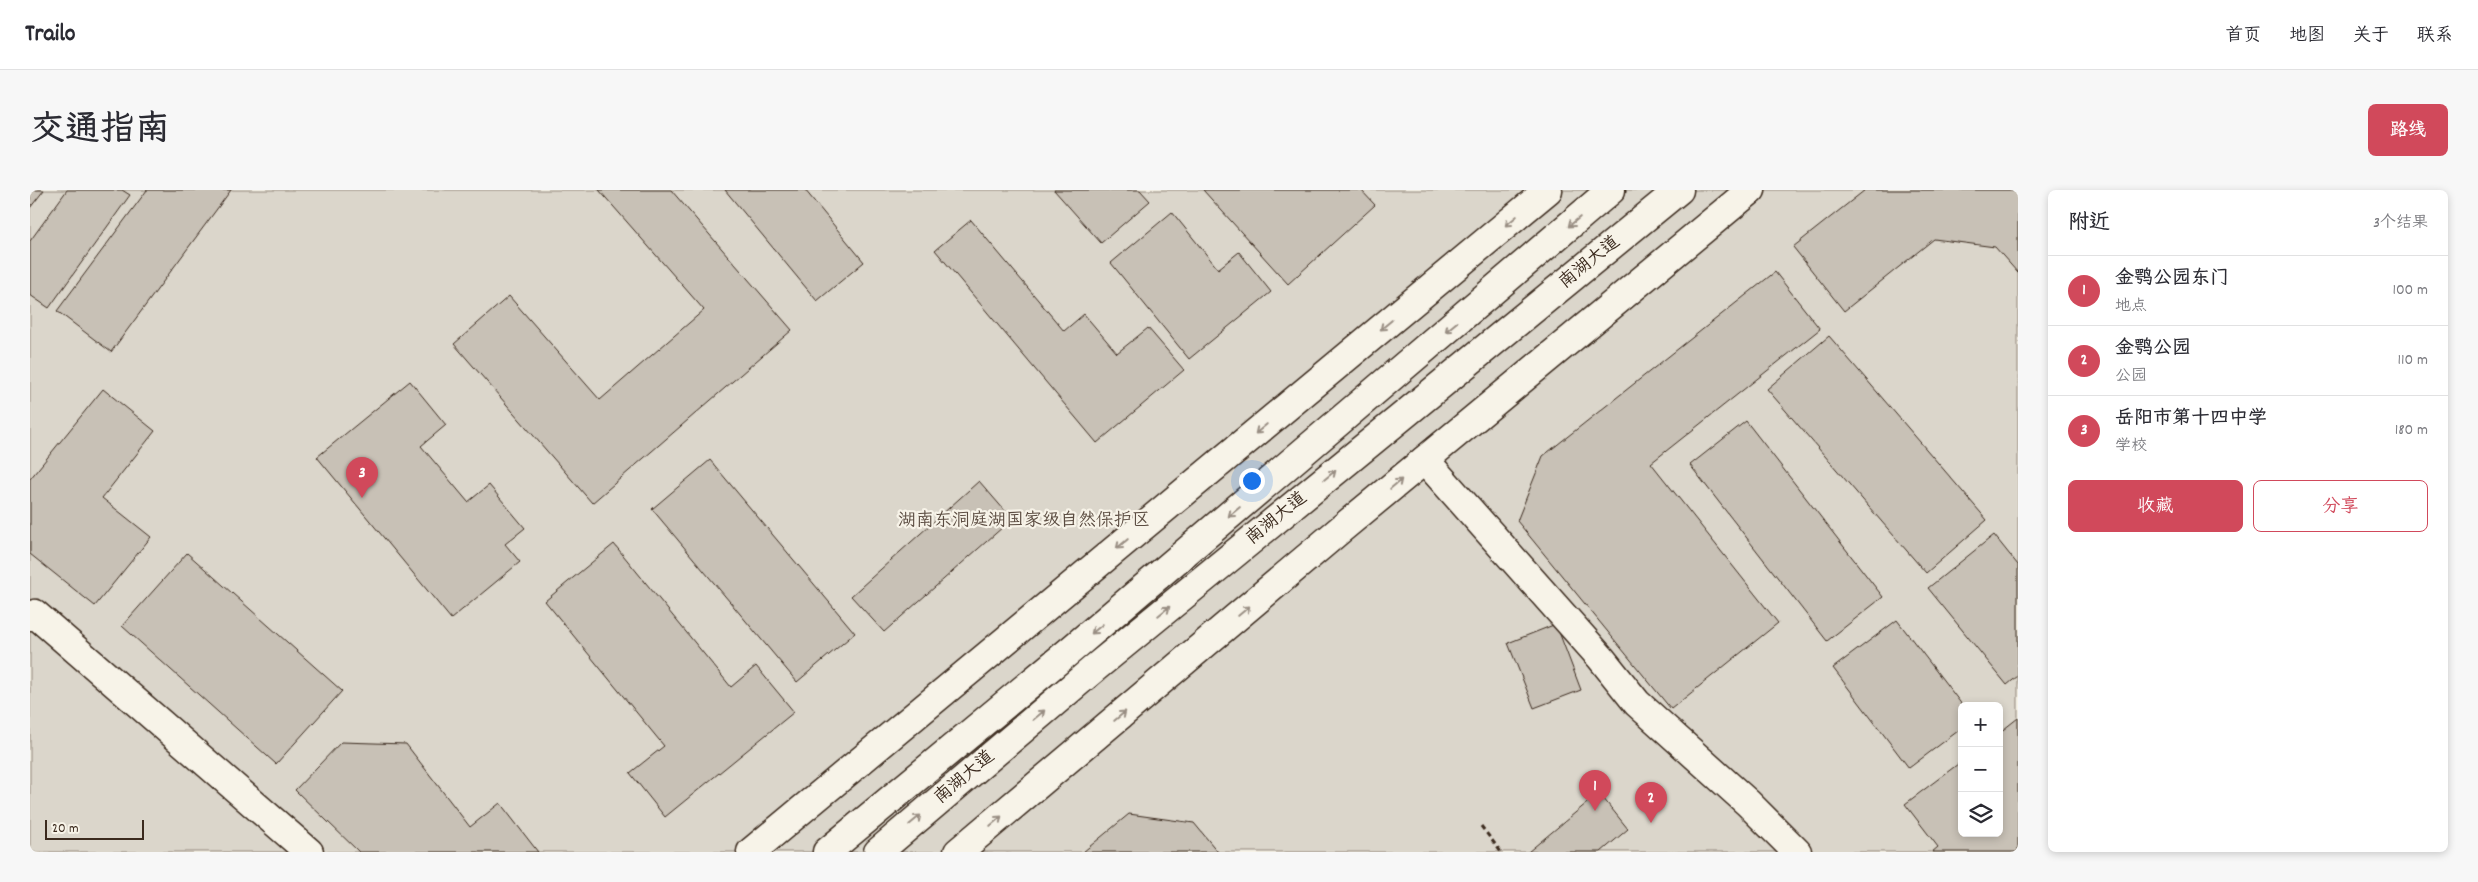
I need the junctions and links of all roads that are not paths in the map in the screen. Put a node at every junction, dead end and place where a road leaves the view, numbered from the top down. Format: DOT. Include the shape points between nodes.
graph roads {
  1 [pos="1548,190"];
  2 [pos="1612,190"];
  3 [pos="1679,190"];
  4 [pos="1751,190"];
  5 [pos="1425,460"];
  6 [pos="30,616"];
  7 [pos="309,852"];
  8 [pos="750,852"];
  9 [pos="827,852"];
  10 [pos="878,852"];
  11 [pos="958,852"];
  12 [pos="1797,852"];
  1 -- 8 [label="main road, one-way"];
  2 -- 9 [label="main road, 南湖大道, one-way" via="1080,643"];
  10 -- 3 [label="main road, 南湖大道, one-way" via="1096,667"];
  4 -- 5 [label="main road"];
  11 -- 5 [label="main road, one-way"];
  5 -- 12 [label="main road" via="1637,703"];
  6 -- 7 [label="main road" via="35,614"];
}
